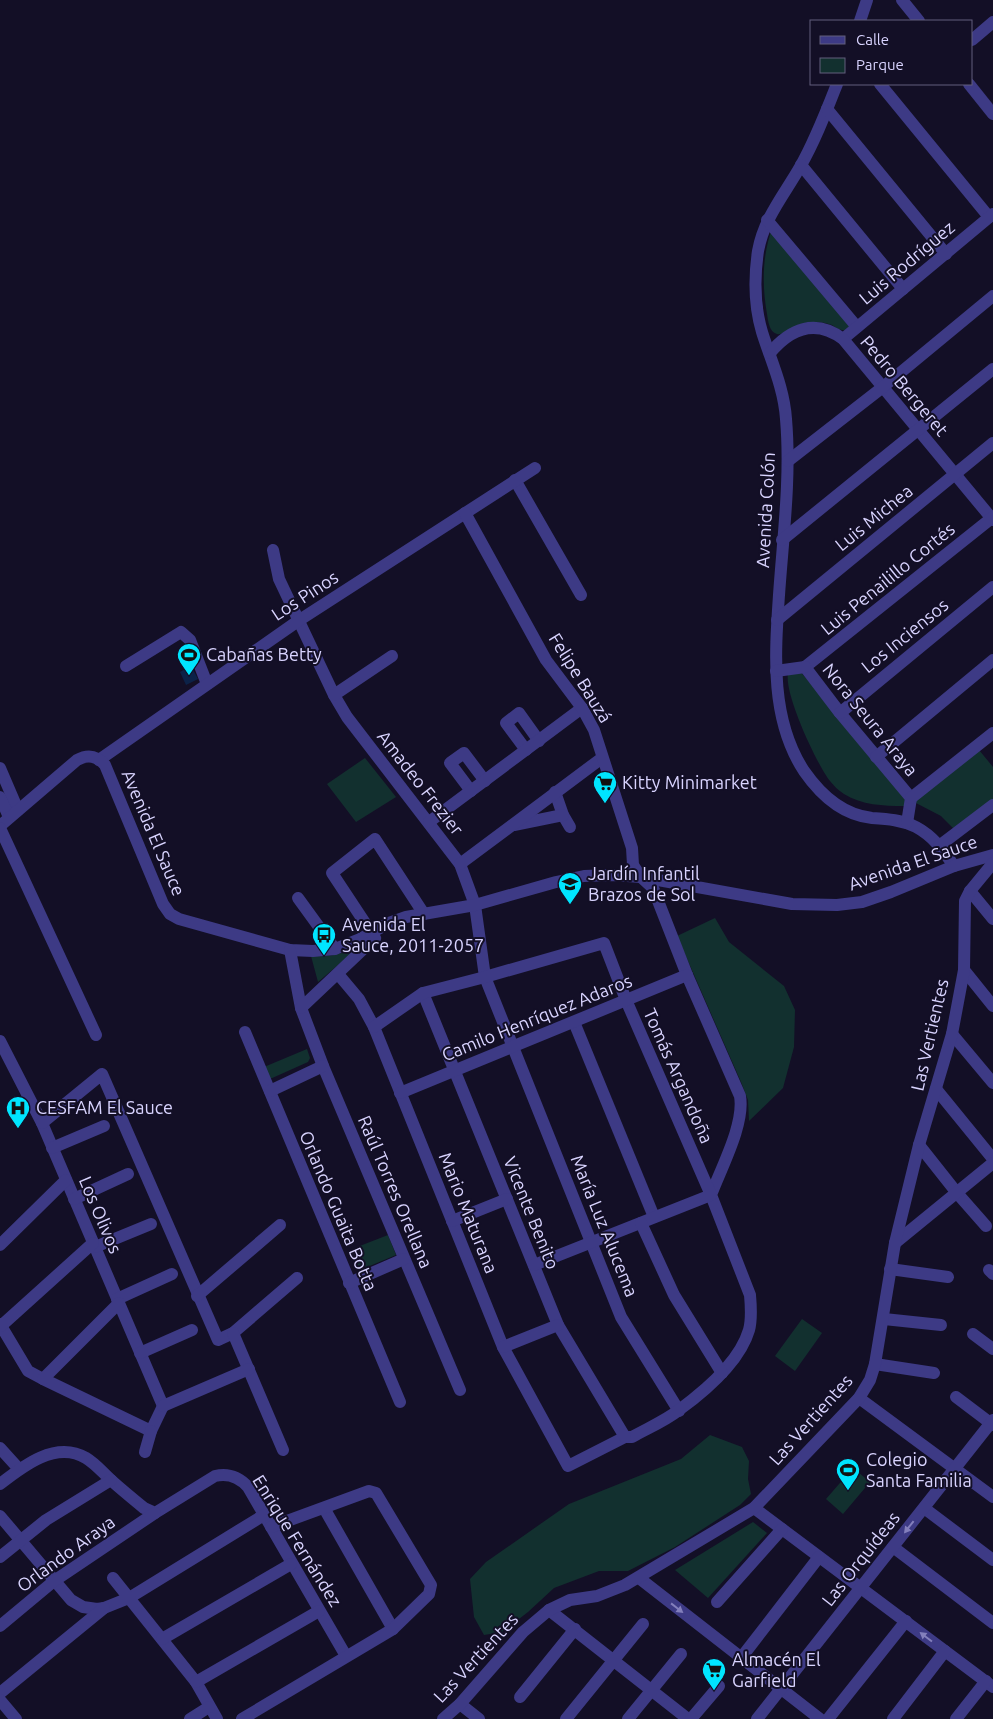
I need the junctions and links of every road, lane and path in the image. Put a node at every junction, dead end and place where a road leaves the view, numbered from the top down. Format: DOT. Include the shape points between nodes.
graph roads {
  1 [pos="868,0"];
  2 [pos="908,2"];
  3 [pos="860,20"];
  4 [pos="918,20"];
  5 [pos="993,22"];
  6 [pos="973,39"];
  7 [pos="837,85"];
  8 [pos="881,85"];
  9 [pos="970,85"];
  10 [pos="991,108"];
  11 [pos="827,109"];
  12 [pos="801,165"];
  13 [pos="991,216"];
  14 [pos="767,220"];
  15 [pos="946,254"];
  16 [pos="903,289"];
  17 [pos="993,296"];
  18 [pos="858,327"];
  19 [pos="843,339"];
  20 [pos="770,353"];
  21 [pos="993,369"];
  22 [pos="883,387"];
  23 [pos="919,430"];
  24 [pos="993,443"];
  25 [pos="788,461"];
  26 [pos="535,468"];
  27 [pos="955,474"];
  28 [pos="515,480"];
  29 [pos="465,513"];
  30 [pos="992,519"];
  31 [pos="782,540"];
  32 [pos="273,550"];
  33 [pos="993,587"];
  34 [pos="581,595"];
  35 [pos="777,620"];
  36 [pos="298,621"];
  37 [pos="392,656"];
  38 [pos="993,660"];
  39 [pos="126,666"];
  40 [pos="806,667"];
  41 [pos="776,671"];
  42 [pos="207,684"];
  43 [pos="334,695"];
  44 [pos="582,708"];
  45 [pos="840,713"];
  46 [pos="993,733"];
  47 [pos="539,740"];
  48 [pos="526,750"];
  49 [pos="876,756"];
  50 [pos="602,758"];
  51 [pos="99,760"];
  52 [pos="0,768"];
  53 [pos="485,781"];
  54 [pos="471,791"];
  55 [pos="556,792"];
  56 [pos="0,797"];
  57 [pos="911,798"];
  58 [pos="993,805"];
  59 [pos="563,816"];
  60 [pos="7,820"];
  61 [pos="429,822"];
  62 [pos="907,823"];
  63 [pos="510,826"];
  64 [pos="570,827"];
  65 [pos="940,846"];
  66 [pos="993,855"];
  67 [pos="993,863"];
  68 [pos="460,864"];
  69 [pos="954,866"];
  70 [pos="641,876"];
  71 [pos="970,891"];
  72 [pos="298,898"];
  73 [pos="475,905"];
  74 [pos="424,914"];
  75 [pos="993,919"];
  76 [pos="372,933"];
  77 [pos="335,948"];
  78 [pos="290,950"];
  79 [pos="964,970"];
  80 [pos="338,974"];
  81 [pos="687,975"];
  82 [pos="485,978"];
  83 [pos="423,993"];
  84 [pos="626,1000"];
  85 [pos="993,1006"];
  86 [pos="300,1008"];
  87 [pos="574,1022"];
  88 [pos="374,1027"];
  89 [pos="245,1032"];
  90 [pos="952,1034"];
  91 [pos="96,1035"];
  92 [pos="0,1041"];
  93 [pos="514,1046"];
  94 [pos="323,1066"];
  95 [pos="455,1071"];
  96 [pos="993,1083"];
  97 [pos="936,1089"];
  98 [pos="270,1091"];
  99 [pos="400,1093"];
  100 [pos="42,1123"];
  101 [pos="104,1126"];
  102 [pos="919,1145"];
  103 [pos="52,1148"];
  104 [pos="993,1159"];
  105 [pos="993,1163"];
  106 [pos="128,1174"];
  107 [pos="66,1180"];
  108 [pos="957,1193"];
  109 [pos="711,1195"];
  110 [pos="74,1199"];
  111 [pos="507,1199"];
  112 [pos="654,1218"];
  113 [pos="452,1221"];
  114 [pos="641,1222"];
  115 [pos="151,1224"];
  116 [pos="280,1225"];
  117 [pos="986,1226"];
  118 [pos="592,1242"];
  119 [pos="895,1243"];
  120 [pos="0,1245"];
  121 [pos="94,1245"];
  122 [pos="404,1259"];
  123 [pos="534,1265"];
  124 [pos="890,1270"];
  125 [pos="172,1274"];
  126 [pos="948,1276"];
  127 [pos="297,1278"];
  128 [pos="349,1283"];
  129 [pos="198,1296"];
  130 [pos="118,1301"];
  131 [pos="884,1318"];
  132 [pos="0,1325"];
  133 [pos="558,1325"];
  134 [pos="941,1325"];
  135 [pos="192,1330"];
  136 [pos="233,1333"];
  137 [pos="973,1334"];
  138 [pos="503,1347"];
  139 [pos="993,1349"];
  140 [pos="140,1353"];
  141 [pos="875,1364"];
  142 [pos="249,1369"];
  143 [pos="722,1373"];
  144 [pos="934,1373"];
  145 [pos="43,1379"];
  146 [pos="460,1390"];
  147 [pos="956,1397"];
  148 [pos="859,1398"];
  149 [pos="400,1402"];
  150 [pos="163,1406"];
  151 [pos="678,1411"];
  152 [pos="992,1423"];
  153 [pos="151,1431"];
  154 [pos="625,1438"];
  155 [pos="0,1448"];
  156 [pos="283,1450"];
  157 [pos="145,1452"];
  158 [pos="568,1466"];
  159 [pos="18,1469"];
  160 [pos="955,1469"];
  161 [pos="111,1480"];
  162 [pos="0,1484"];
  163 [pos="993,1497"];
  164 [pos="324,1508"];
  165 [pos="754,1508"];
  166 [pos="924,1508"];
  167 [pos="154,1513"];
  168 [pos="264,1515"];
  169 [pos="0,1516"];
  170 [pos="271,1526"];
  171 [pos="782,1529"];
  172 [pos="20,1541"];
  173 [pos="893,1547"];
  174 [pos="0,1557"];
  175 [pos="819,1557"];
  176 [pos="993,1560"];
  177 [pos="291,1564"];
  178 [pos="113,1578"];
  179 [pos="639,1578"];
  180 [pos="54,1581"];
  181 [pos="861,1588"];
  182 [pos="129,1598"];
  183 [pos="717,1602"];
  184 [pos="104,1608"];
  185 [pos="549,1610"];
  186 [pos="319,1611"];
  187 [pos="906,1621"];
  188 [pos="993,1623"];
  189 [pos="643,1624"];
  190 [pos="0,1626"];
  191 [pos="393,1629"];
  192 [pos="575,1629"];
  193 [pos="162,1639"];
  194 [pos="945,1651"];
  195 [pos="681,1654"];
  196 [pos="346,1656"];
  197 [pos="741,1658"];
  198 [pos="613,1660"];
  199 [pos="196,1682"];
  200 [pos="989,1684"];
  201 [pos="719,1686"];
  202 [pos="781,1689"];
  203 [pos="651,1690"];
  204 [pos="0,1693"];
  205 [pos="520,1697"];
  206 [pos="0,1700"];
  207 [pos="460,1704"];
  208 [pos="210,1707"];
  209 [pos="16,1719"];
  210 [pos="190,1719"];
  211 [pos="217,1719"];
  212 [pos="242,1719"];
  213 [pos="443,1719"];
  214 [pos="479,1719"];
  215 [pos="566,1719"];
  216 [pos="628,1719"];
  217 [pos="689,1719"];
  218 [pos="757,1719"];
  219 [pos="820,1719"];
  220 [pos="828,1719"];
  221 [pos="894,1719"];
  222 [pos="956,1719"];
  1 -- 3 [label="street"];
  2 -- 4 [label="street"];
  5 -- 6 [label="street"];
  7 -- 11 [label="street, Avenida Colón"];
  8 -- 13 [label="street"];
  9 -- 10 [label="street"];
  11 -- 12 [label="street, Avenida Colón"];
  11 -- 15 [label="street"];
  12 -- 14 [label="street, Avenida Colón"];
  12 -- 16 [label="street"];
  13 -- 15 [label="street, Luis Rodríguez"];
  14 -- 18 [label="street"];
  14 -- 20 [label="street, Avenida Colón" via="756,262 755,290 759,319"];
  15 -- 16 [label="street, Luis Rodríguez"];
  16 -- 18 [label="street, Luis Rodríguez"];
  17 -- 22 [label="street"];
  18 -- 19 [label="street, Luis Rodríguez"];
  19 -- 20 [label="street, Pedro Bergeret" via="828,330 805,328 786,336"];
  19 -- 22 [label="street, Pedro Bergeret"];
  20 -- 25 [label="street, Avenida Colón" via="784,402"];
  21 -- 23 [label="street"];
  22 -- 23 [label="street, Pedro Bergeret"];
  22 -- 25 [label="street"];
  23 -- 27 [label="street, Pedro Bergeret"];
  23 -- 31 [label="street"];
  24 -- 27 [label="street, Luis Michea"];
  25 -- 31 [label="street, Avenida Colón"];
  26 -- 28 [label="street, Los Pinos"];
  27 -- 30 [label="street, Pedro Bergeret"];
  27 -- 35 [label="street, Luis Michea"];
  28 -- 29 [label="street, Los Pinos"];
  28 -- 34 [label="street"];
  29 -- 36 [label="street, Los Pinos"];
  29 -- 44 [label="street, Felipe Bauzá" via="546,660"];
  30 -- 40 [label="street, Luis Penailillo Cortés"];
  31 -- 35 [label="street, Avenida Colón"];
  32 -- 36 [label="street, Amadeo Frezier" via="279,579"];
  33 -- 45 [label="street, Los Inciensos"];
  35 -- 41 [label="street, Avenida Colón"];
  36 -- 42 [label="street, Los Pinos"];
  36 -- 43 [label="street, Amadeo Frezier"];
  37 -- 43 [label="street"];
  38 -- 49 [label="street"];
  39 -- 42 [label="street" via="181,632 190,640"];
  40 -- 41 [label="street, Nora Seura Araya"];
  40 -- 45 [label="street, Nora Seura Araya"];
  41 -- 62 [label="street, Avenida Colón" via="778,702 787,734 797,760 813,782 852,814"];
  42 -- 51 [label="street, Los Pinos"];
  43 -- 61 [label="street, Amadeo Frezier" via="370,749"];
  44 -- 47 [label="street"];
  44 -- 50 [label="street, Felipe Bauzá" via="594,730"];
  45 -- 49 [label="street, Nora Seura Araya"];
  46 -- 57 [label="street"];
  47 -- 48 [label="street"];
  47 -- 48 [label="street" via="519,713 506,723"];
  48 -- 53 [label="street"];
  49 -- 57 [label="street, Nora Seura Araya"];
  50 -- 55 [label="street"];
  50 -- 70 [label="street, Felipe Bauzá" via="632,848 633,865"];
  51 -- 60 [label="street, Avenida El Sauce" via="89,756 77,760"];
  51 -- 78 [label="street, Avenida El Sauce" via="105,765 162,904 170,914"];
  52 -- 60 [label="street"];
  53 -- 54 [label="street"];
  53 -- 54 [label="street" via="464,753 450,763"];
  54 -- 61 [label="street"];
  55 -- 59 [label="street"];
  55 -- 63 [label="street"];
  56 -- 60 [label="street"];
  57 -- 62 [label="street, Nora Seura Araya"];
  58 -- 65 [label="street"];
  59 -- 63 [label="street"];
  59 -- 64 [label="street"];
  60 -- 91 [label="street"];
  61 -- 68 [label="street, Amadeo Frezier"];
  62 -- 65 [label="street, Avenida Colón"];
  63 -- 68 [label="street"];
  65 -- 69 [label="street, Avenida Colón"];
  66 -- 69 [label="street, Avenida El Sauce"];
  67 -- 71 [label="street, Las Vertientes"];
  68 -- 73 [label="street, Amadeo Frezier"];
  69 -- 70 [label="street, Avenida El Sauce" via="862,902 837,906 792,904"];
  70 -- 73 [label="street, Avenida El Sauce" via="570,878"];
  70 -- 81 [label="street, Felipe Bauzá" via="653,888"];
  71 -- 75 [label="street"];
  71 -- 79 [label="street, Las Vertientes" via="966,901"];
  72 -- 77 [label="street"];
  73 -- 74 [label="street, Avenida El Sauce"];
  73 -- 82 [label="street, Amadeo Frezier"];
  74 -- 76 [label="street, Avenida El Sauce" via="398,920"];
  74 -- 76 [label="street" via="375,839 332,873"];
  76 -- 77 [label="street, Avenida El Sauce"];
  76 -- 80 [label="street" via="375,938"];
  77 -- 78 [label="street, Avenida El Sauce"];
  78 -- 86 [label="street, Raúl Torres Orellana"];
  79 -- 85 [label="street"];
  79 -- 90 [label="street, Las Vertientes"];
  80 -- 86 [label="street"];
  80 -- 88 [label="street, Mario Maturana" via="359,1000"];
  81 -- 84 [label="street, Camilo Henríquez Adaros"];
  81 -- 109 [label="street, Felipe Bauzá" via="741,1103 739,1123"];
  82 -- 83 [label="street"];
  82 -- 84 [label="street, Tomás Argandoña" via="604,943"];
  82 -- 93 [label="street, Amadeo Frezier"];
  83 -- 88 [label="street"];
  83 -- 95 [label="street, Vicente Benito"];
  84 -- 87 [label="street, Camilo Henríquez Adaros"];
  84 -- 109 [label="street, Tomás Argandoña"];
  86 -- 94 [label="street, Raúl Torres Orellana"];
  87 -- 93 [label="street, Camilo Henríquez Adaros"];
  87 -- 112 [label="street"];
  88 -- 99 [label="street, Mario Maturana"];
  89 -- 98 [label="street, Orlando Guaita Botta"];
  90 -- 96 [label="street"];
  90 -- 97 [label="street, Las Vertientes"];
  92 -- 100 [label="street, Los Olivos"];
  93 -- 95 [label="street, Camilo Henríquez Adaros"];
  93 -- 118 [label="street, María Luz Alucema"];
  94 -- 98 [label="street"];
  94 -- 122 [label="street, Raúl Torres Orellana"];
  95 -- 99 [label="street, Camilo Henríquez Adaros"];
  95 -- 111 [label="street, Vicente Benito"];
  97 -- 102 [label="street, Las Vertientes"];
  97 -- 104 [label="street"];
  98 -- 128 [label="street, Orlando Guaita Botta"];
  99 -- 113 [label="street, Mario Maturana"];
  100 -- 103 [label="street, Los Olivos"];
  100 -- 129 [label="street" via="102,1074"];
  101 -- 103 [label="street"];
  102 -- 108 [label="street"];
  102 -- 119 [label="street, Las Vertientes"];
  103 -- 107 [label="street, Los Olivos"];
  105 -- 108 [label="street"];
  106 -- 110 [label="street"];
  107 -- 110 [label="street, Los Olivos"];
  107 -- 120 [label="street"];
  108 -- 117 [label="street"];
  108 -- 119 [label="street"];
  109 -- 112 [label="street"];
  109 -- 143 [label="street, Tomás Argandoña" via="750,1295 750,1328 744,1343"];
  110 -- 121 [label="street, Los Olivos"];
  111 -- 113 [label="street"];
  111 -- 123 [label="street, Vicente Benito"];
  112 -- 114 [label="street"];
  113 -- 138 [label="street, Mario Maturana"];
  114 -- 118 [label="street"];
  114 -- 143 [label="street" via="674,1295"];
  115 -- 121 [label="street"];
  116 -- 129 [label="street"];
  118 -- 123 [label="street"];
  118 -- 151 [label="street, María Luz Alucema" via="621,1316"];
  119 -- 124 [label="street, Las Vertientes"];
  121 -- 130 [label="street, Los Olivos"];
  121 -- 132 [label="street"];
  122 -- 128 [label="street"];
  122 -- 146 [label="street, Raúl Torres Orellana"];
  123 -- 133 [label="street, Vicente Benito"];
  124 -- 126 [label="street"];
  124 -- 131 [label="street, Las Vertientes"];
  125 -- 130 [label="street"];
  127 -- 136 [label="street"];
  128 -- 149 [label="street, Orlando Guaita Botta"];
  129 -- 136 [label="street" via="218,1340"];
  130 -- 140 [label="street, Los Olivos"];
  130 -- 145 [label="street"];
  131 -- 134 [label="street"];
  131 -- 141 [label="street, Las Vertientes"];
  132 -- 145 [label="street" via="28,1371"];
  133 -- 138 [label="street"];
  133 -- 154 [label="street, Vicente Benito"];
  135 -- 140 [label="street"];
  136 -- 142 [label="street"];
  137 -- 139 [label="street"];
  138 -- 158 [label="street, Mario Maturana"];
  140 -- 150 [label="street, Los Olivos"];
  141 -- 144 [label="street"];
  141 -- 148 [label="street, Las Vertientes"];
  142 -- 150 [label="street"];
  142 -- 156 [label="street"];
  143 -- 151 [label="street, Tomás Argandoña"];
  145 -- 153 [label="street"];
  147 -- 152 [label="street"];
  148 -- 160 [label="street"];
  148 -- 165 [label="street, Las Vertientes"];
  150 -- 153 [label="street"];
  151 -- 154 [label="street, Tomás Argandoña"];
  152 -- 160 [label="street, Las Orquídeas"];
  153 -- 157 [label="street"];
  154 -- 158 [label="street, Tomás Argandoña"];
  155 -- 159 [label="street"];
  159 -- 161 [label="street" via="52,1453 70,1452 90,1460"];
  159 -- 162 [label="street"];
  160 -- 163 [label="street"];
  160 -- 166 [label="street, Las Orquídeas"];
  161 -- 167 [label="street"];
  161 -- 172 [label="street" via="46,1520"];
  164 -- 170 [label="street"];
  164 -- 191 [label="street"];
  164 -- 191 [label="street" via="369,1491 376,1493 431,1585 429,1594"];
  165 -- 171 [label="street"];
  165 -- 179 [label="street, Las Vertientes"];
  166 -- 173 [label="street, Las Orquídeas, one-way"];
  166 -- 176 [label="street"];
  167 -- 168 [label="street, Enrique Fernández" via="214,1476 226,1475 244,1483"];
  167 -- 180 [label="street, Orlando Araya"];
  168 -- 170 [label="street, Enrique Fernández"];
  168 -- 182 [label="street"];
  169 -- 172 [label="street"];
  170 -- 177 [label="street, Enrique Fernández"];
  171 -- 175 [label="street"];
  171 -- 183 [label="street"];
  172 -- 174 [label="street"];
  172 -- 180 [label="street"];
  173 -- 181 [label="street, Las Orquídeas"];
  173 -- 188 [label="street"];
  175 -- 181 [label="street"];
  175 -- 197 [label="street"];
  177 -- 186 [label="street, Enrique Fernández"];
  177 -- 193 [label="street"];
  178 -- 182 [label="street"];
  179 -- 185 [label="street, Las Vertientes" via="597,1596 570,1600"];
  179 -- 197 [label="street, one-way"];
  180 -- 184 [label="street" via="76,1604"];
  180 -- 190 [label="street, Orlando Araya"];
  181 -- 187 [label="street"];
  181 -- 202 [label="street, Las Orquídeas"];
  182 -- 184 [label="street"];
  182 -- 193 [label="street"];
  184 -- 204 [label="street"];
  185 -- 192 [label="street"];
  185 -- 207 [label="street, Las Vertientes" via="523,1632"];
  186 -- 196 [label="street, Enrique Fernández"];
  186 -- 199 [label="street"];
  194 -- 187 [label="street, one-way"];
  187 -- 220 [label="street"];
  189 -- 198 [label="street"];
  191 -- 196 [label="street"];
  192 -- 198 [label="street"];
  192 -- 205 [label="street"];
  193 -- 199 [label="street"];
  194 -- 200 [label="street"];
  194 -- 221 [label="street"];
  195 -- 203 [label="street"];
  196 -- 212 [label="street"];
  197 -- 202 [label="street"];
  198 -- 203 [label="street"];
  198 -- 215 [label="street"];
  199 -- 208 [label="street"];
  200 -- 222 [label="street"];
  201 -- 217 [label="street"];
  202 -- 218 [label="street, Las Orquídeas"];
  202 -- 219 [label="street"];
  203 -- 216 [label="street"];
  203 -- 217 [label="street"];
  206 -- 209 [label="street"];
  207 -- 213 [label="street, Las Vertientes"];
  207 -- 214 [label="street"];
  208 -- 210 [label="street"];
  208 -- 211 [label="street"];
}
